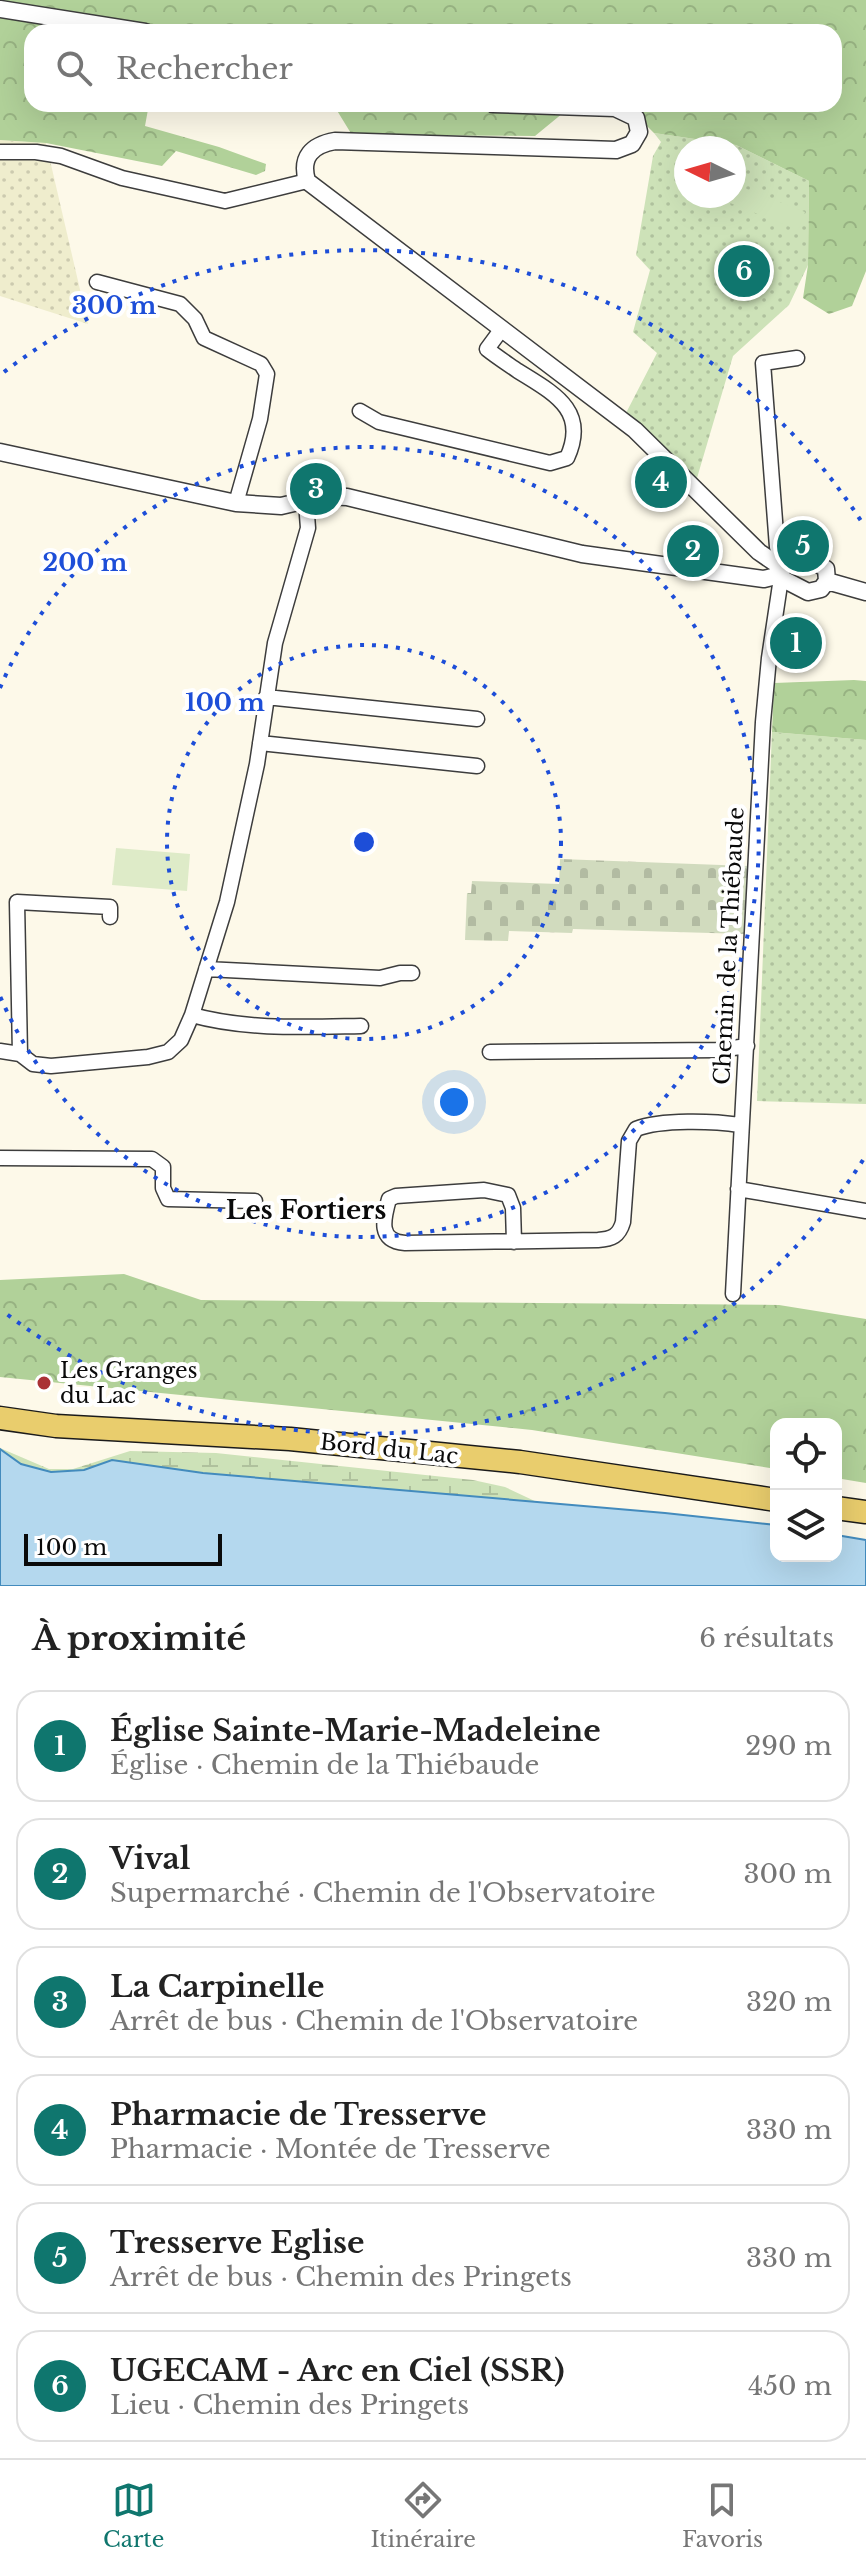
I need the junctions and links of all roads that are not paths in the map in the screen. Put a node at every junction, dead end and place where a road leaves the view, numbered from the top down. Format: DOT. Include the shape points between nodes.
graph roads {
  1 [pos="0,9"];
  2 [pos="95,24"];
  3 [pos="627,112"];
  4 [pos="0,152"];
  5 [pos="307,181"];
  6 [pos="97,282"];
  7 [pos="501,330"];
  8 [pos="797,358"];
  9 [pos="360,411"];
  10 [pos="0,452"];
  11 [pos="306,502"];
  12 [pos="236,503"];
  13 [pos="784,573"];
  14 [pos="827,581"];
  15 [pos="866,592"];
  16 [pos="266,697"];
  17 [pos="477,719"];
  18 [pos="260,743"];
  19 [pos="477,766"];
  20 [pos="110,917"];
  21 [pos="206,969"];
  22 [pos="412,973"];
  23 [pos="192,1015"];
  24 [pos="361,1026"];
  25 [pos="747,1046"];
  26 [pos="0,1051"];
  27 [pos="490,1052"];
  28 [pos="20,1054"];
  29 [pos="740,1125"];
  30 [pos="0,1158"];
  31 [pos="738,1189"];
  32 [pos="255,1201"];
  33 [pos="866,1211"];
  34 [pos="514,1242"];
  35 [pos="733,1294"];
  36 [pos="0,1403"];
  37 [pos="0,1418"];
  38 [pos="770,1484"];
  39 [pos="842,1494"];
  40 [pos="866,1497"];
  41 [pos="770,1499"];
  42 [pos="842,1509"];
  43 [pos="866,1512"];
  1 -- 2 [label="street"];
  3 -- 5 [label="street" via="636,118 639,132 632,144 616,150 335,141 317,146 307,156"];
  4 -- 5 [label="street" via="61,156 122,178 225,201"];
  5 -- 7 [label="street"];
  6 -- 12 [label="street" via="180,304 204,338 261,364 267,374 260,419"];
  7 -- 9 [label="street" via="487,349 560,398 570,411 574,427 567,458 550,463 379,422"];
  7 -- 13 [label="street" via="635,430"];
  8 -- 13 [label="street, Chemin de la Thiébaude" via="763,363 777,547"];
  10 -- 12 [label="street"];
  11 -- 12 [label="street"];
  11 -- 13 [label="street" via="347,497 604,558 764,579"];
  11 -- 16 [label="street" via="308,528 275,643"];
  13 -- 14 [label="street" via="814,593"];
  13 -- 14 [label="street" via="793,554 826,569"];
  13 -- 25 [label="street, Chemin de la Thiébaude" via="763,722"];
  14 -- 15 [label="street"];
  16 -- 17 [label="street"];
  16 -- 18 [label="street"];
  18 -- 19 [label="street"];
  18 -- 21 [label="street" via="227,902"];
  20 -- 28 [label="street" via="110,907 17,902"];
  21 -- 22 [label="street" via="380,978"];
  21 -- 23 [label="street"];
  23 -- 24 [label="street" via="261,1026"];
  23 -- 28 [label="street" via="181,1040 168,1052 148,1057 51,1066 33,1064"];
  25 -- 27 [label="street"];
  25 -- 29 [label="street, Chemin de la Thiébaude"];
  26 -- 28 [label="street"];
  29 -- 31 [label="street, Chemin de la Thiébaude"];
  29 -- 34 [label="street" via="636,1129 629,1141 618,1234 598,1240"];
  30 -- 32 [label="street" via="152,1159 163,1167 168,1199"];
  31 -- 33 [label="street"];
  31 -- 35 [label="street, Chemin de la Thiébaude"];
  34 -- 34 [label="street" via="396,1243 387,1236 383,1218 389,1199 396,1196 484,1190 508,1195"];
  36 -- 38 [label="main road, Bord du Lac" via="491,1444"];
  37 -- 41 [label="main road, Bord du Lac" via="490,1459"];
  39 -- 40 [label="main road"];
  42 -- 43 [label="main road"];
}
